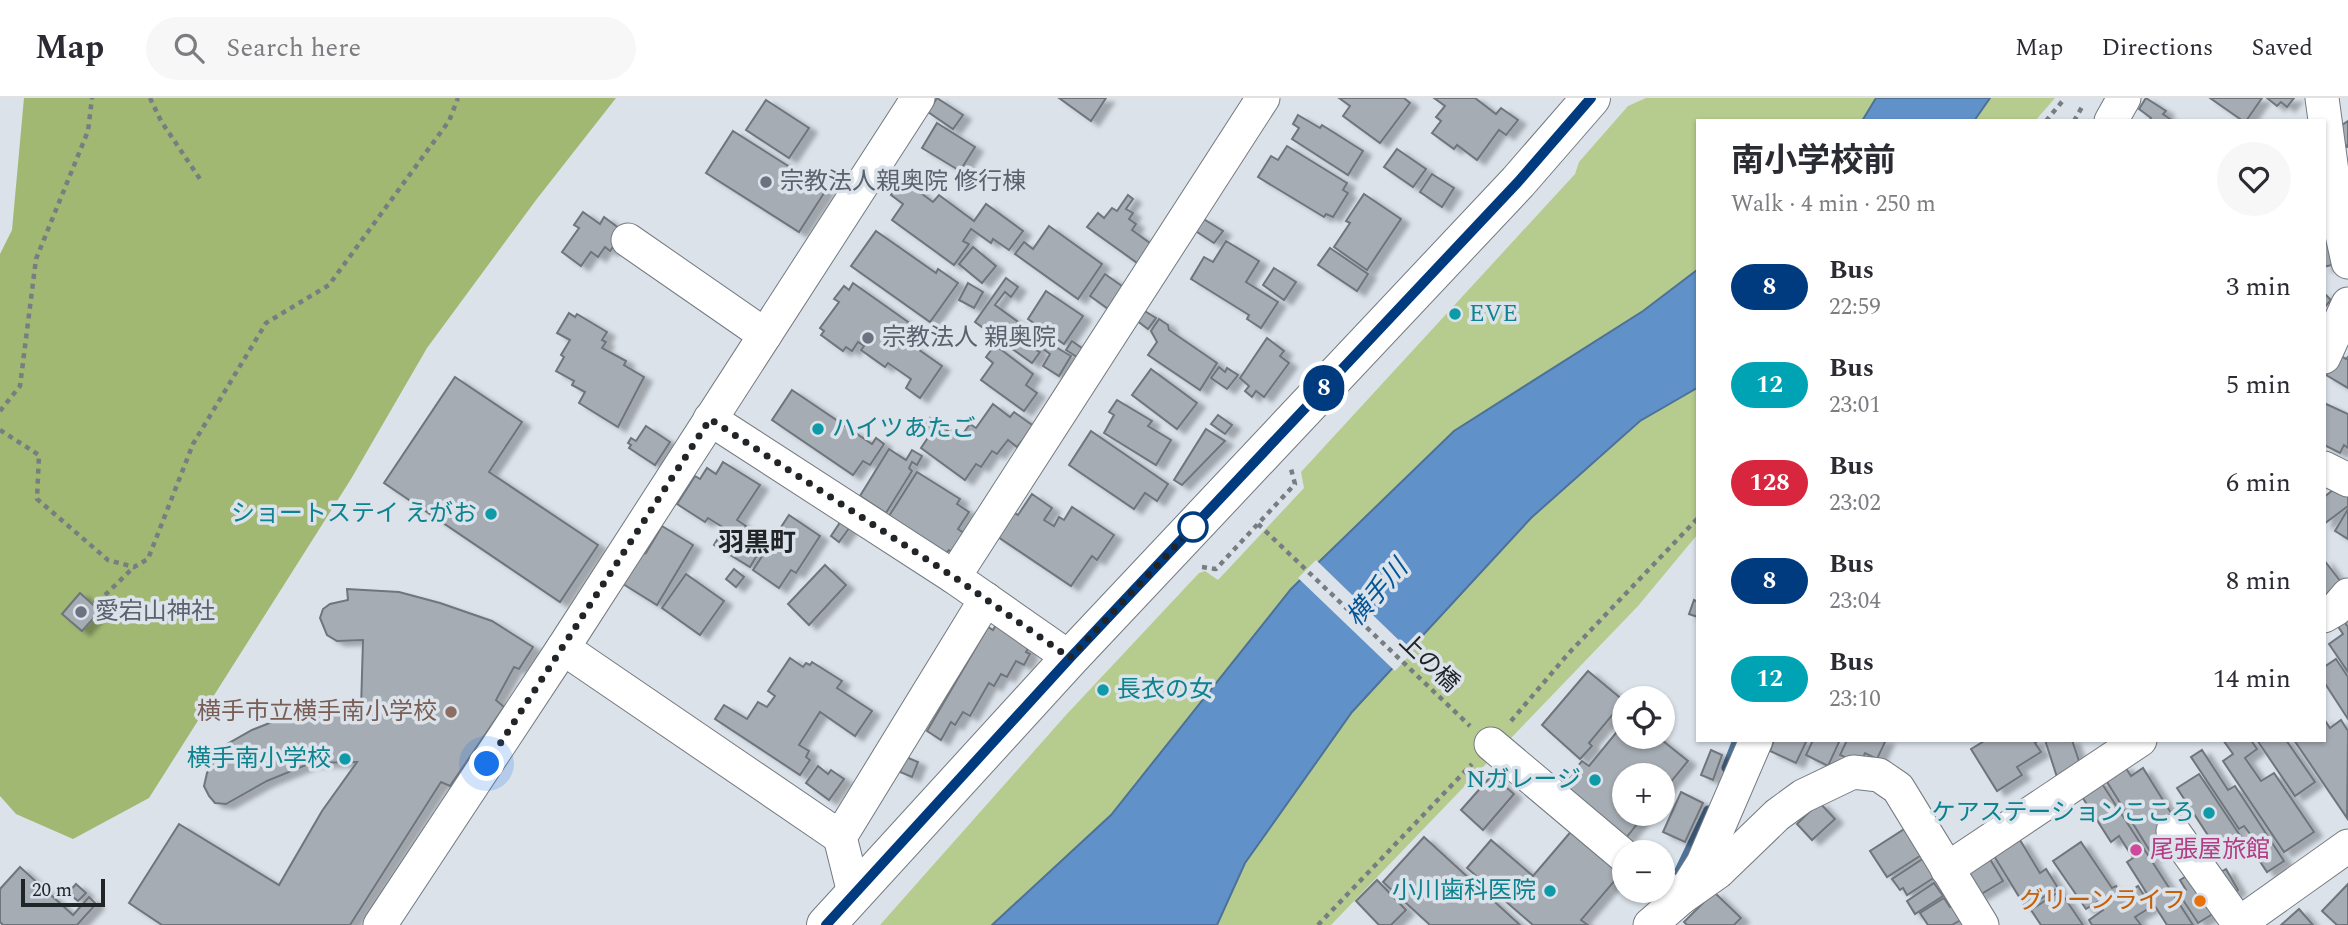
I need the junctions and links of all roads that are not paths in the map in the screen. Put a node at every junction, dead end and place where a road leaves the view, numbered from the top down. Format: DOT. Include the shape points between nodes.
graph roads {
  1 [pos="918,98"];
  2 [pos="1264,98"];
  3 [pos="2124,98"];
  4 [pos="2322,98"];
  5 [pos="1579,102"];
  6 [pos="2112,119"];
  7 [pos="2325,119"];
  8 [pos="2326,126"];
  9 [pos="628,240"];
  10 [pos="2348,262"];
  11 [pos="2348,304"];
  12 [pos="765,335"];
  13 [pos="2326,352"];
  14 [pos="710,419"];
  15 [pos="2326,469"];
  16 [pos="2348,480"];
  17 [pos="954,577"];
  18 [pos="2348,595"];
  19 [pos="986,599"];
  20 [pos="2326,616"];
  21 [pos="570,637"];
  22 [pos="1070,658"];
  23 [pos="1483,738"];
  24 [pos="1755,742"];
  25 [pos="2137,742"];
  26 [pos="2173,831"];
  27 [pos="840,837"];
  28 [pos="1612,846"];
  29 [pos="2347,849"];
  30 [pos="1947,869"];
  31 [pos="1675,889"];
  32 [pos="1675,891"];
  33 [pos="854,893"];
  34 [pos="1665,903"];
  35 [pos="1653,924"];
  36 [pos="2238,924"];
  37 [pos="380,925"];
  38 [pos="826,925"];
  39 [pos="1982,925"];
  1 -- 12 [label="street"];
  2 -- 17 [label="street"];
  3 -- 6 [label="street"];
  4 -- 7 [label="street"];
  5 -- 22 [label="main road" via="1508,192"];
  8 -- 10 [label="street"];
  9 -- 12 [label="street"];
  11 -- 13 [label="street"];
  12 -- 14 [label="street"];
  14 -- 17 [label="street"];
  14 -- 21 [label="street"];
  15 -- 16 [label="street"];
  17 -- 19 [label="street"];
  18 -- 20 [label="street"];
  19 -- 22 [label="street"];
  19 -- 27 [label="street"];
  21 -- 27 [label="street"];
  21 -- 37 [label="street"];
  22 -- 33 [label="main road"];
  23 -- 28 [label="street"];
  24 -- 31 [label="street" via="1703,863"];
  25 -- 30 [label="street"];
  26 -- 36 [label="street"];
  27 -- 33 [label="street"];
  29 -- 36 [label="street"];
  30 -- 32 [label="street" via="1898,788 1879,775 1853,772 1777,815 1718,873"];
  30 -- 39 [label="street"];
  33 -- 38 [label="main road"];
  34 -- 35 [label="street"];
}
